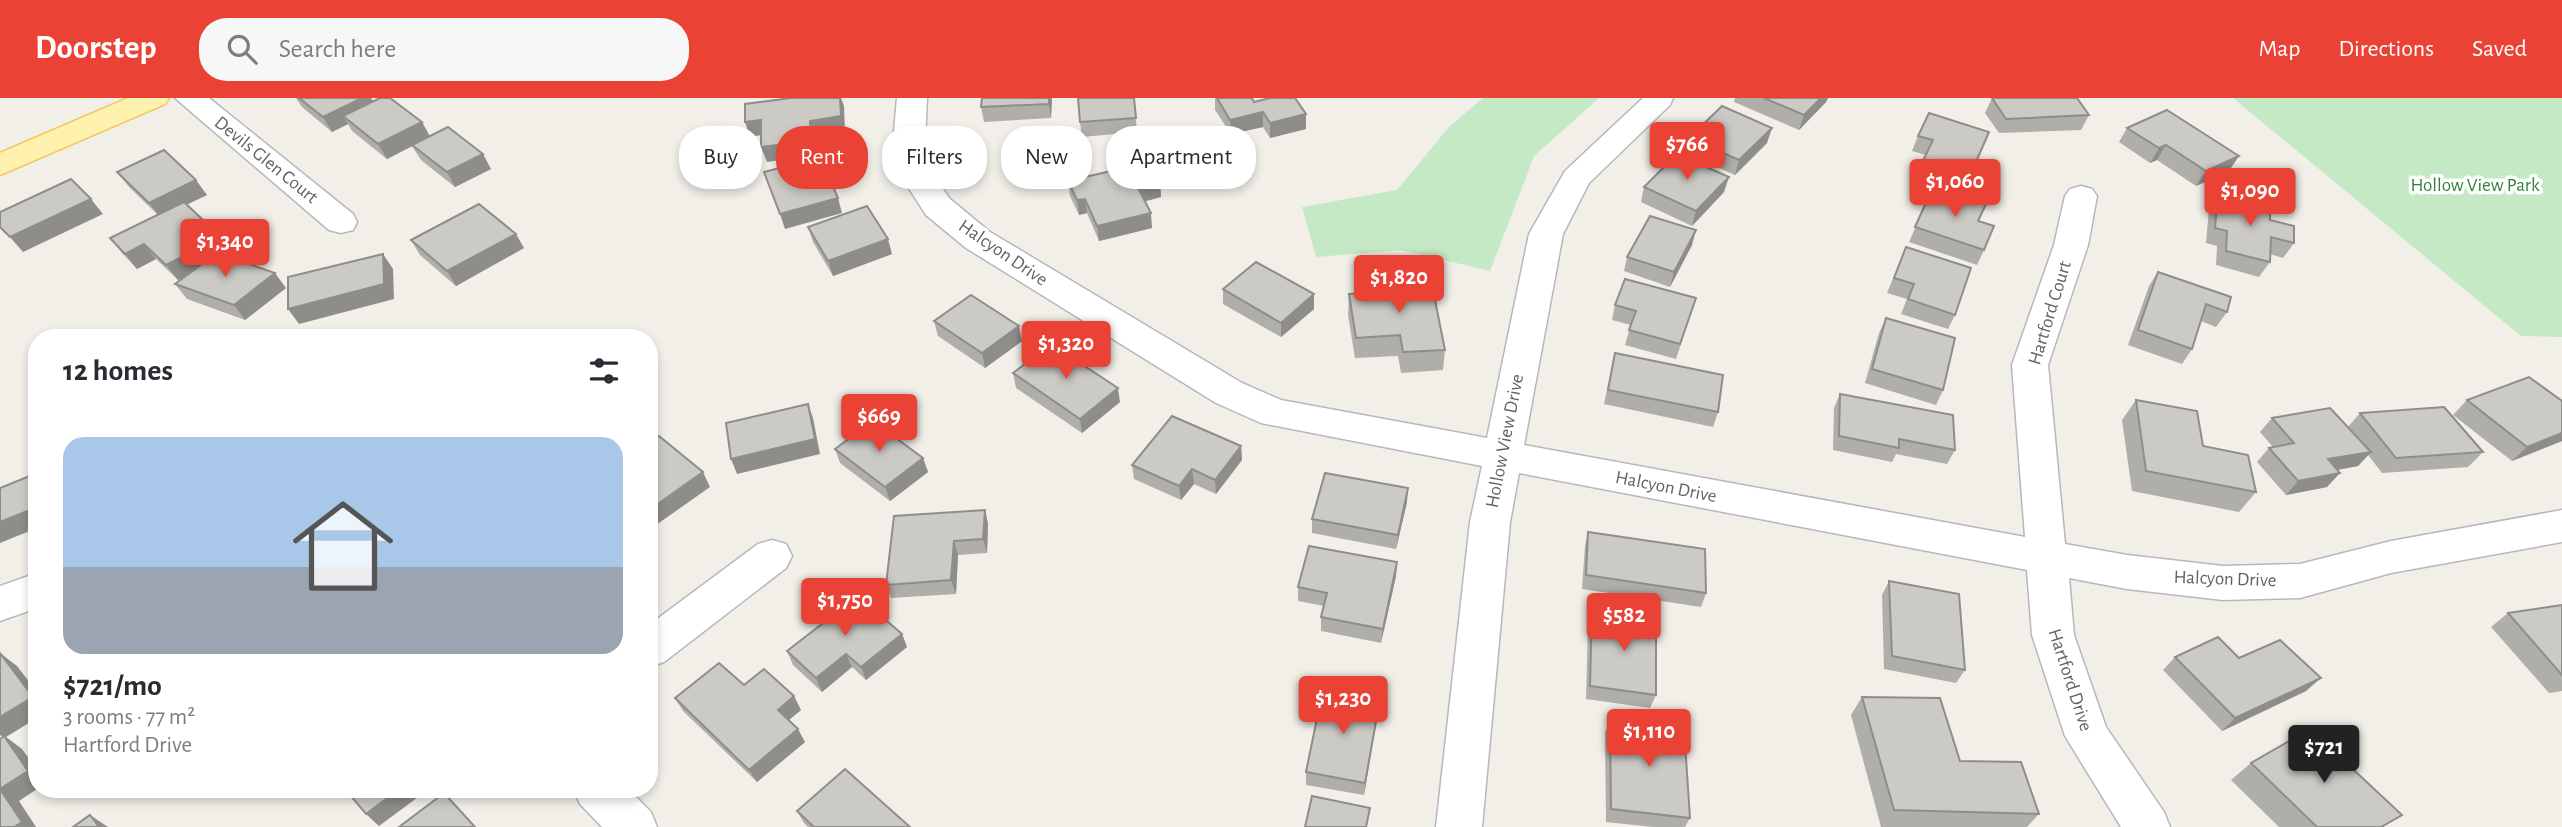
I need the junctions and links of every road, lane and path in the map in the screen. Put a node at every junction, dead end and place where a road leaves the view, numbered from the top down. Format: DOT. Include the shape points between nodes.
graph roads {
  1 [pos="190,98"];
  2 [pos="912,98"];
  3 [pos="148,99"];
  4 [pos="1658,99"];
  5 [pos="0,165"];
  6 [pos="2081,196"];
  7 [pos="341,222"];
  8 [pos="1501,456"];
  9 [pos="2562,526"];
  10 [pos="772,555"];
  11 [pos="2046,558"];
  12 [pos="28,593"];
  13 [pos="0,604"];
  14 [pos="658,642"];
  15 [pos="605,798"];
  16 [pos="634,827"];
  17 [pos="1459,827"];
  18 [pos="2147,827"];
  1 -- 7 [label="street, Devils Glen Court"];
  2 -- 8 [label="street, Halcyon Drive" via="909,142 915,173 939,207 978,240 1229,393 1274,413"];
  3 -- 5 [label="main road"];
  4 -- 8 [label="street, Hollow View Drive" via="1576,178 1546,234"];
  6 -- 11 [label="street, Hartford Court" via="2071,246 2030,365"];
  8 -- 11 [label="street, Halcyon Drive"];
  8 -- 17 [label="street, Hollow View Drive" via="1490,522"];
  9 -- 11 [label="street, Halcyon Drive" via="2391,557 2300,581 2223,583"];
  10 -- 14 [label="street"];
  11 -- 18 [label="street, Hartford Drive" via="2053,635 2087,736"];
  12 -- 13 [label="street"];
  15 -- 16 [label="street"];
}
